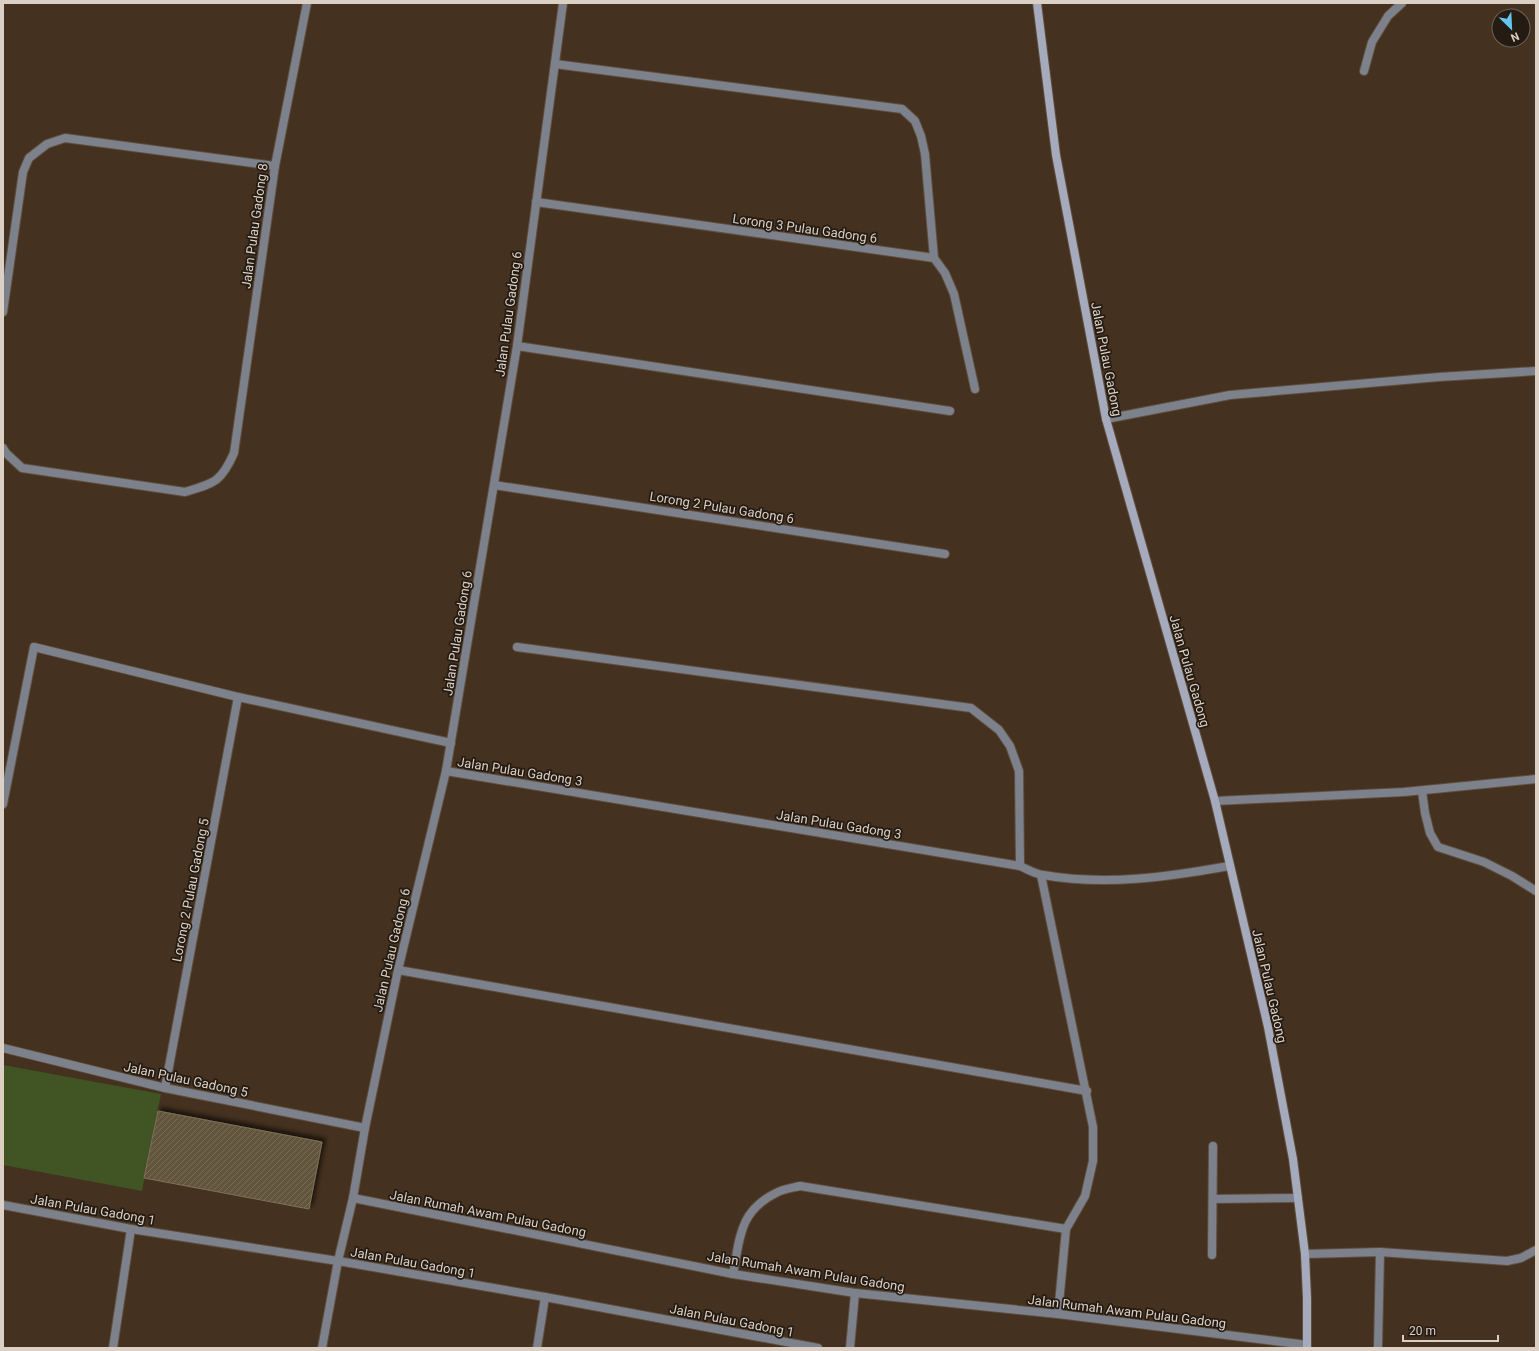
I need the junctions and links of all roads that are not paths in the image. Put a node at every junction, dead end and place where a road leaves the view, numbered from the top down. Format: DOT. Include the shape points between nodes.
graph roads {
  1 [pos="307,3"];
  2 [pos="563,3"];
  3 [pos="1037,3"];
  4 [pos="1402,3"];
  5 [pos="555,64"];
  6 [pos="1364,71"];
  7 [pos="275,166"];
  8 [pos="536,202"];
  9 [pos="934,258"];
  10 [pos="3,312"];
  11 [pos="517,346"];
  12 [pos="1536,371"];
  13 [pos="975,389"];
  14 [pos="950,411"];
  15 [pos="1106,419"];
  16 [pos="3,448"];
  17 [pos="494,485"];
  18 [pos="945,554"];
  19 [pos="518,647"];
  20 [pos="238,697"];
  21 [pos="451,743"];
  22 [pos="446,771"];
  23 [pos="1536,779"];
  24 [pos="1422,791"];
  25 [pos="1215,801"];
  26 [pos="3,804"];
  27 [pos="1020,866"];
  28 [pos="1229,866"];
  29 [pos="1041,875"];
  30 [pos="1536,891"];
  31 [pos="398,970"];
  32 [pos="3,1048"];
  33 [pos="165,1088"];
  34 [pos="1087,1091"];
  35 [pos="365,1128"];
  36 [pos="1213,1146"];
  37 [pos="354,1198"];
  38 [pos="1298,1198"];
  39 [pos="1213,1199"];
  40 [pos="3,1205"];
  41 [pos="1066,1228"];
  42 [pos="131,1229"];
  43 [pos="1536,1250"];
  44 [pos="1380,1252"];
  45 [pos="1305,1254"];
  46 [pos="1212,1255"];
  47 [pos="338,1261"];
  48 [pos="733,1274"];
  49 [pos="855,1293"];
  50 [pos="545,1297"];
  51 [pos="1058,1314"];
  52 [pos="1307,1346"];
  53 [pos="113,1348"];
  54 [pos="322,1348"];
  55 [pos="537,1348"];
  56 [pos="818,1348"];
  57 [pos="850,1348"];
  58 [pos="1378,1348"];
  1 -- 7 [label="street, Jalan Pulau Gadong 8"];
  2 -- 5 [label="street, Jalan Pulau Gadong 6"];
  3 -- 15 [label="main road, Jalan Pulau Gadong" via="1056,155"];
  4 -- 6 [label="street" via="1388,16 1372,42"];
  5 -- 8 [label="street, Jalan Pulau Gadong 6"];
  5 -- 9 [label="street" via="902,109 915,121 925,154"];
  7 -- 10 [label="street" via="65,138 47,144 30,158 23,172"];
  7 -- 16 [label="street, Jalan Pulau Gadong 8" via="234,453 225,472 210,485 185,492 22,468"];
  8 -- 9 [label="street, Lorong 3 Pulau Gadong 6"];
  8 -- 11 [label="street, Jalan Pulau Gadong 6"];
  9 -- 13 [label="street" via="954,294"];
  11 -- 14 [label="street"];
  11 -- 17 [label="street, Jalan Pulau Gadong 6"];
  12 -- 15 [label="street" via="1230,395"];
  15 -- 25 [label="main road, Jalan Pulau Gadong"];
  17 -- 18 [label="street, Lorong 2 Pulau Gadong 6"];
  17 -- 21 [label="street, Jalan Pulau Gadong 6"];
  19 -- 27 [label="street" via="971,708 1000,730 1010,746 1019,771"];
  20 -- 21 [label="street"];
  20 -- 26 [label="street" via="34,647"];
  20 -- 33 [label="street, Lorong 2 Pulau Gadong 5"];
  21 -- 22 [label="street, Jalan Pulau Gadong 6"];
  22 -- 27 [label="street, Jalan Pulau Gadong 3"];
  22 -- 31 [label="street, Jalan Pulau Gadong 6"];
  23 -- 24 [label="street"];
  24 -- 25 [label="street"];
  24 -- 30 [label="street" via="1430,833 1438,847 1484,862"];
  25 -- 28 [label="main road, Jalan Pulau Gadong"];
  27 -- 29 [label="street, Jalan Pulau Gadong 3"];
  28 -- 29 [label="street, Jalan Pulau Gadong 3" via="1179,875 1133,879 1090,880"];
  28 -- 38 [label="main road, Jalan Pulau Gadong" via="1268,1027"];
  29 -- 34 [label="street"];
  31 -- 34 [label="street"];
  31 -- 35 [label="street, Jalan Pulau Gadong 6"];
  32 -- 33 [label="street, Jalan Pulau Gadong 5"];
  33 -- 35 [label="street, Jalan Pulau Gadong 5"];
  34 -- 41 [label="street" via="1093,1128 1093,1161 1085,1196"];
  35 -- 37 [label="street, Jalan Pulau Gadong 6"];
  36 -- 39 [label="street"];
  37 -- 47 [label="street, Jalan Pulau Gadong 6"];
  37 -- 48 [label="street, Jalan Rumah Awam Pulau Gadong"];
  38 -- 39 [label="street"];
  38 -- 45 [label="main road, Jalan Pulau Gadong"];
  39 -- 46 [label="street"];
  40 -- 42 [label="street, Jalan Pulau Gadong 1"];
  41 -- 48 [label="street" via="800,1186 777,1192 757,1204 742,1226"];
  41 -- 51 [label="street"];
  42 -- 47 [label="street, Jalan Pulau Gadong 1"];
  42 -- 53 [label="street"];
  43 -- 44 [label="street" via="1521,1258 1507,1261"];
  44 -- 45 [label="street"];
  44 -- 58 [label="street"];
  45 -- 52 [label="main road, Jalan Pulau Gadong"];
  47 -- 50 [label="street, Jalan Pulau Gadong 1"];
  47 -- 54 [label="street, Jalan Pulau Gadong 6"];
  48 -- 49 [label="street, Jalan Rumah Awam Pulau Gadong"];
  49 -- 51 [label="street, Jalan Rumah Awam Pulau Gadong"];
  49 -- 57 [label="street"];
  50 -- 55 [label="street"];
  50 -- 56 [label="street, Jalan Pulau Gadong 1"];
  51 -- 52 [label="street, Jalan Rumah Awam Pulau Gadong"];
}
